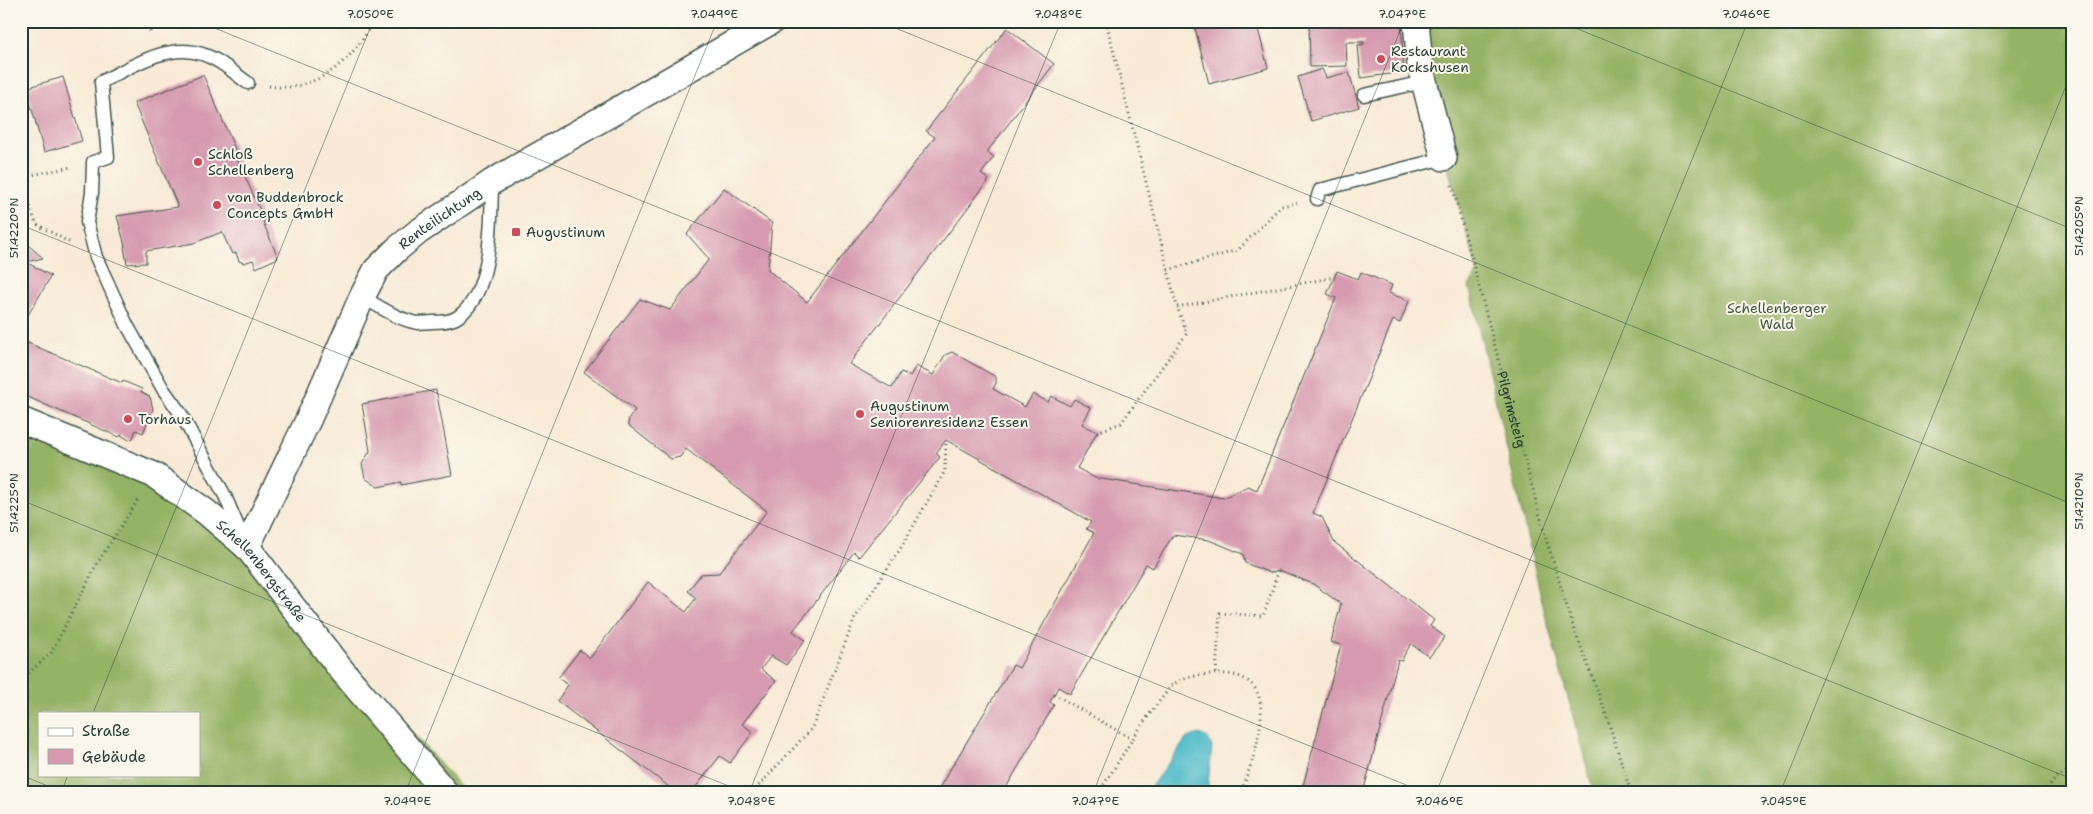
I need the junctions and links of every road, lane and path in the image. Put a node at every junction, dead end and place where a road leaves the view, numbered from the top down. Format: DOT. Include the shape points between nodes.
graph roads {
  1 [pos="373,21"];
  2 [pos="772,21"];
  3 [pos="1106,21"];
  4 [pos="1416,21"];
  5 [pos="1424,82"];
  6 [pos="248,83"];
  7 [pos="1364,95"];
  8 [pos="1444,158"];
  9 [pos="93,162"];
  10 [pos="492,182"];
  11 [pos="1317,199"];
  12 [pos="96,257"];
  13 [pos="1168,270"];
  14 [pos="1335,277"];
  15 [pos="362,297"];
  16 [pos="1177,307"];
  17 [pos="21,420"];
  18 [pos="1097,432"];
  19 [pos="946,440"];
  20 [pos="154,475"];
  21 [pos="247,548"];
  22 [pos="1279,570"];
  23 [pos="1216,673"];
  24 [pos="21,680"];
  25 [pos="1054,694"];
  26 [pos="1132,739"];
  27 [pos="2072,768"];
  28 [pos="446,793"];
  29 [pos="752,793"];
  30 [pos="1098,793"];
  31 [pos="1241,793"];
  32 [pos="1631,793"];
  33 [pos="2044,793"];
  1 -- 6 [label="path" via="347,61 329,74 290,87"];
  2 -- 10 [label="street, Renteilichtung"];
  3 -- 13 [label="path"];
  4 -- 5 [label="street"];
  5 -- 7 [label="lane"];
  5 -- 8 [label="street"];
  6 -- 9 [label="lane" via="203,54 182,49 151,58 101,82 108,157"];
  8 -- 11 [label="lane" via="1320,190"];
  8 -- 32 [label="path, Pilgrimsteig" via="1545,535"];
  9 -- 12 [label="lane" via="87,222"];
  9 -- 12 [label="path" via="21,177 36,224"];
  10 -- 15 [label="street, Renteilichtung" via="396,250 376,270"];
  10 -- 15 [label="lane" via="489,246 483,274 476,298 458,317 418,323"];
  11 -- 13 [label="path" via="1281,206 1238,250"];
  12 -- 21 [label="lane" via="162,390 181,414 225,496"];
  13 -- 16 [label="path"];
  14 -- 16 [label="path"];
  15 -- 21 [label="street, Renteilichtung"];
  16 -- 18 [label="path" via="1187,333 1121,423"];
  17 -- 20 [label="street, Schellenbergstraße"];
  19 -- 29 [label="path" via="945,471 855,618 812,728"];
  20 -- 21 [label="street, Schellenbergstraße" via="206,512"];
  20 -- 24 [label="path" via="98,562 51,654"];
  21 -- 28 [label="street, Schellenbergstraße" via="339,667"];
  22 -- 23 [label="path" via="1263,616 1220,613"];
  23 -- 26 [label="path" via="1174,684"];
  23 -- 31 [label="path" via="1233,674 1247,680 1257,690 1262,709 1254,754"];
  25 -- 26 [label="path"];
  26 -- 30 [label="path"];
  27 -- 33 [label="path" via="2056,778"];
}
